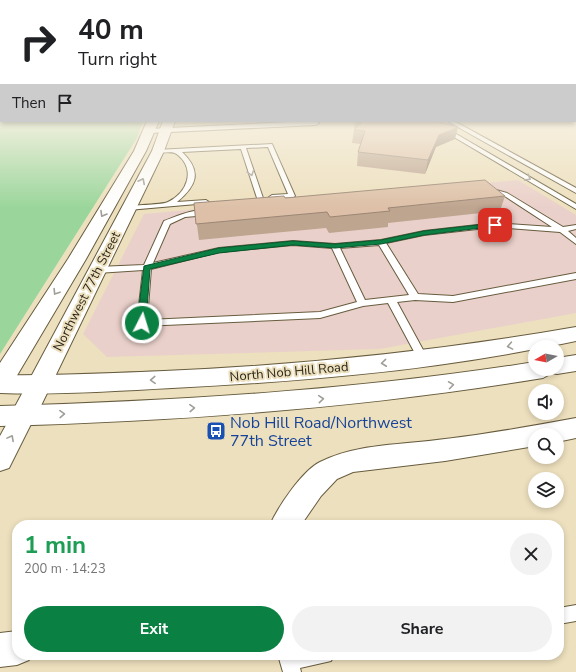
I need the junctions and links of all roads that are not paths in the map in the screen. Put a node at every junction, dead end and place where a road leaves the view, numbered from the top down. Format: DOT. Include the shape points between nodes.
graph roads {
  1 [pos="144,145"];
  2 [pos="158,145"];
  3 [pos="265,145"];
  4 [pos="270,145"];
  5 [pos="471,145"];
  6 [pos="495,145"];
  7 [pos="243,147"];
  8 [pos="158,151"];
  9 [pos="177,151"];
  10 [pos="538,160"];
  11 [pos="525,162"];
  12 [pos="506,165"];
  13 [pos="494,167"];
  14 [pos="576,190"];
  15 [pos="478,191"];
  16 [pos="260,198"];
  17 [pos="252,199"];
  18 [pos="214,202"];
  19 [pos="169,205"];
  20 [pos="576,207"];
  21 [pos="128,208"];
  22 [pos="216,212"];
  23 [pos="576,227"];
  24 [pos="562,230"];
  25 [pos="381,242"];
  26 [pos="576,242"];
  27 [pos="335,246"];
  28 [pos="147,268"];
  29 [pos="97,270"];
  30 [pos="576,276"];
  31 [pos="415,297"];
  32 [pos="392,300"];
  33 [pos="362,303"];
  34 [pos="576,334"];
  35 [pos="423,359"];
  36 [pos="576,363"];
  37 [pos="564,365"];
  38 [pos="528,372"];
  39 [pos="0,383"];
  40 [pos="39,385"];
  41 [pos="11,416"];
  42 [pos="576,428"];
  43 [pos="564,430"];
  44 [pos="528,437"];
  45 [pos="0,460"];
  46 [pos="288,520"];
  47 [pos="576,613"];
  48 [pos="564,615"];
  49 [pos="12,649"];
  50 [pos="0,650"];
  51 [pos="303,660"];
  52 [pos="290,663"];
  1 -- 39 [label="street, Northwest 77th Street, one-way"];
  2 -- 8 [label="street, Northwest 77th Street"];
  3 -- 7 [label="lane"];
  4 -- 16 [label="lane" via="292,196"];
  5 -- 12 [label="lane"];
  6 -- 11 [label="lane"];
  7 -- 9 [label="lane"];
  7 -- 16 [label="lane, one-way"];
  8 -- 9 [label="lane"];
  21 -- 8 [label="street, Northwest 77th Street, one-way"];
  9 -- 19 [label="lane" via="185,156 192,172 189,186"];
  10 -- 11 [label="lane"];
  11 -- 12 [label="lane"];
  11 -- 14 [label="lane"];
  12 -- 13 [label="lane"];
  12 -- 20 [label="lane, one-way"];
  15 -- 24 [label="lane" via="505,194"];
  16 -- 17 [label="lane"];
  18 -- 19 [label="lane"];
  19 -- 21 [label="lane"];
  21 -- 29 [label="street, Northwest 77th Street"];
  22 -- 28 [label="lane" via="184,215 167,223"];
  23 -- 24 [label="lane"];
  24 -- 25 [label="lane" via="495,225 424,233"];
  24 -- 26 [label="lane"];
  25 -- 27 [label="lane"];
  25 -- 31 [label="lane"];
  27 -- 28 [label="lane" via="293,243 219,250"];
  27 -- 33 [label="lane"];
  28 -- 29 [label="lane"];
  28 -- 33 [label="lane" via="142,323 320,315"];
  29 -- 40 [label="street, Northwest 77th Street"];
  30 -- 31 [label="lane" via="453,299"];
  31 -- 32 [label="lane"];
  32 -- 33 [label="lane"];
  32 -- 35 [label="lane"];
  34 -- 35 [label="street, North Nob Hill Road, one-way"];
  35 -- 40 [label="street, North Nob Hill Road, one-way" via="262,375"];
  36 -- 37 [label="street"];
  41 -- 38 [label="street, one-way" via="252,405 375,395"];
  39 -- 40 [label="street, North Nob Hill Road"];
  40 -- 41 [label="street, Northwest 77th Street"];
  45 -- 41 [label="street, Northwest 77th Street, one-way"];
  42 -- 43 [label="street"];
  44 -- 46 [label="street" via="350,461 328,471 311,487"];
  47 -- 48 [label="lane"];
  49 -- 50 [label="street"];
  51 -- 52 [label="lane"];
}
